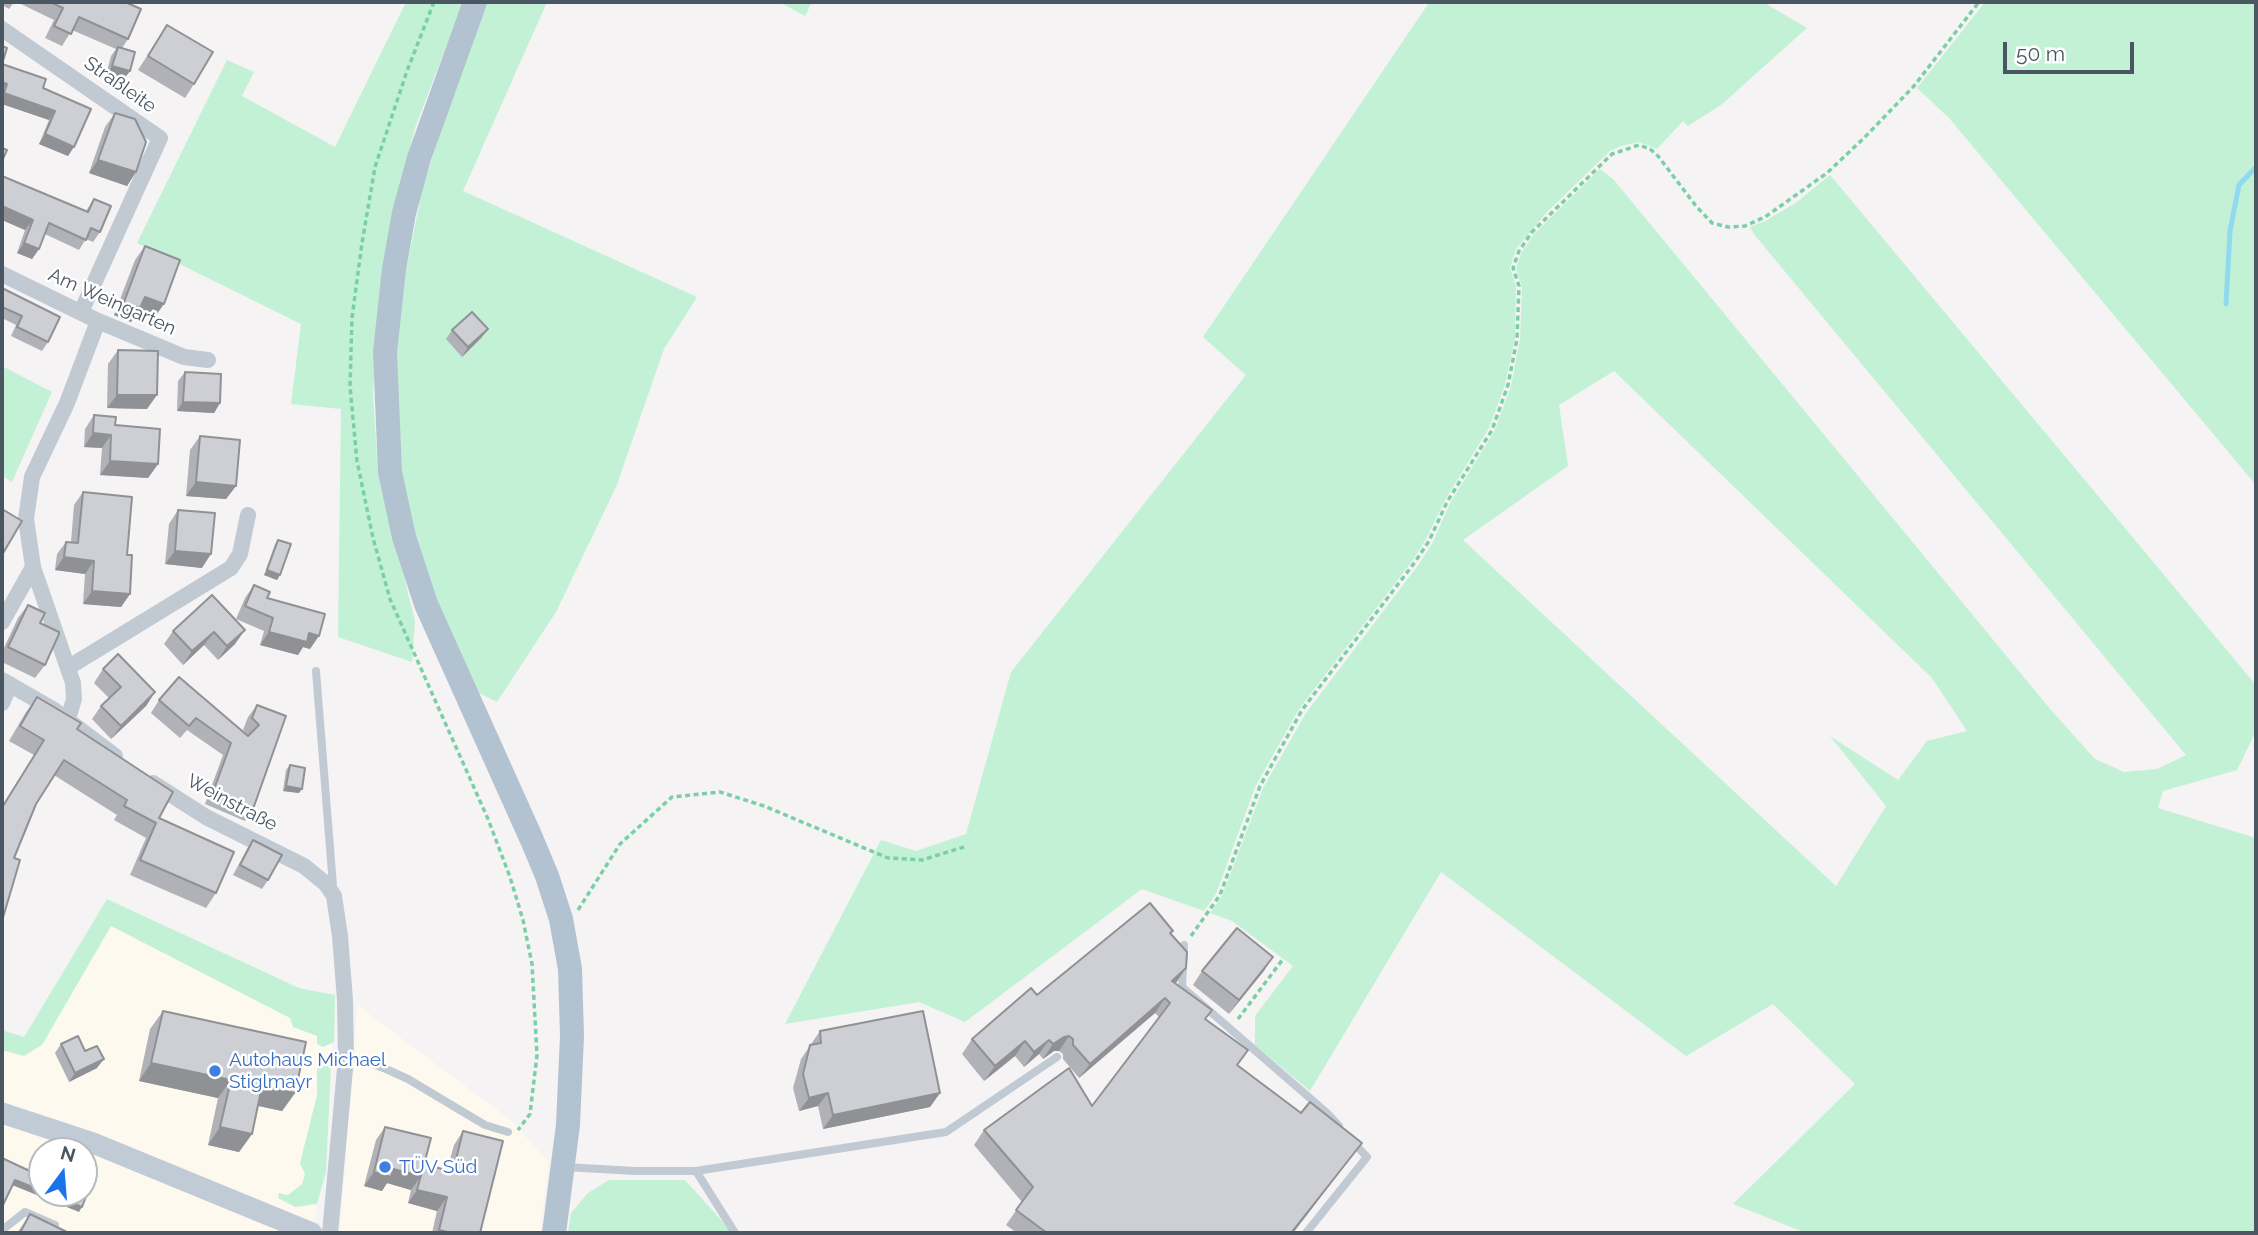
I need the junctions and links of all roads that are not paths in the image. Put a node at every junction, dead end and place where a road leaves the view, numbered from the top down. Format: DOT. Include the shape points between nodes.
graph roads {
  1 [pos="475,2"];
  2 [pos="2,29"];
  3 [pos="2,274"];
  4 [pos="80,312"];
  5 [pos="98,321"];
  6 [pos="208,360"];
  7 [pos="248,515"];
  8 [pos="33,567"];
  9 [pos="2,622"];
  10 [pos="69,667"];
  11 [pos="316,671"];
  12 [pos="6,683"];
  13 [pos="2,703"];
  14 [pos="68,719"];
  15 [pos="334,896"];
  16 [pos="1184,945"];
  17 [pos="1057,1057"];
  18 [pos="345,1058"];
  19 [pos="2,1113"];
  20 [pos="508,1132"];
  21 [pos="564,1167"];
  22 [pos="696,1171"];
  23 [pos="55,1225"];
  24 [pos="2,1230"];
  25 [pos="312,1233"];
  26 [pos="330,1233"];
  27 [pos="554,1233"];
  28 [pos="735,1233"];
  29 [pos="1306,1233"];
  1 -- 21 [label="main road" via="404,213 385,352 390,472 425,604 532,840 561,919 570,969 572,1036"];
  2 -- 4 [label="street, Straßleite" via="160,138"];
  3 -- 4 [label="street, Am Weingarten"];
  4 -- 5 [label="street, Am Weingarten"];
  5 -- 6 [label="street, Am Weingarten" via="184,357"];
  5 -- 8 [label="street" via="32,477 26,519"];
  7 -- 10 [label="street" via="240,554 231,568"];
  8 -- 9 [label="street"];
  8 -- 10 [label="street"];
  10 -- 14 [label="street" via="74,699"];
  11 -- 15 [label="lane"];
  12 -- 13 [label="street"];
  12 -- 14 [label="street, Weinstraße"];
  14 -- 15 [label="street, Weinstraße" via="206,817 317,874"];
  15 -- 18 [label="street" via="345,1000"];
  16 -- 29 [label="lane" via="1182,987 1327,1113 1367,1157"];
  17 -- 22 [label="lane" via="946,1132"];
  18 -- 20 [label="lane" via="386,1069 485,1125"];
  18 -- 26 [label="street"];
  19 -- 25 [label="main road" via="93,1143"];
  21 -- 22 [label="lane"];
  21 -- 27 [label="main road"];
  22 -- 28 [label="lane"];
  23 -- 24 [label="lane" via="25,1212"];
}
